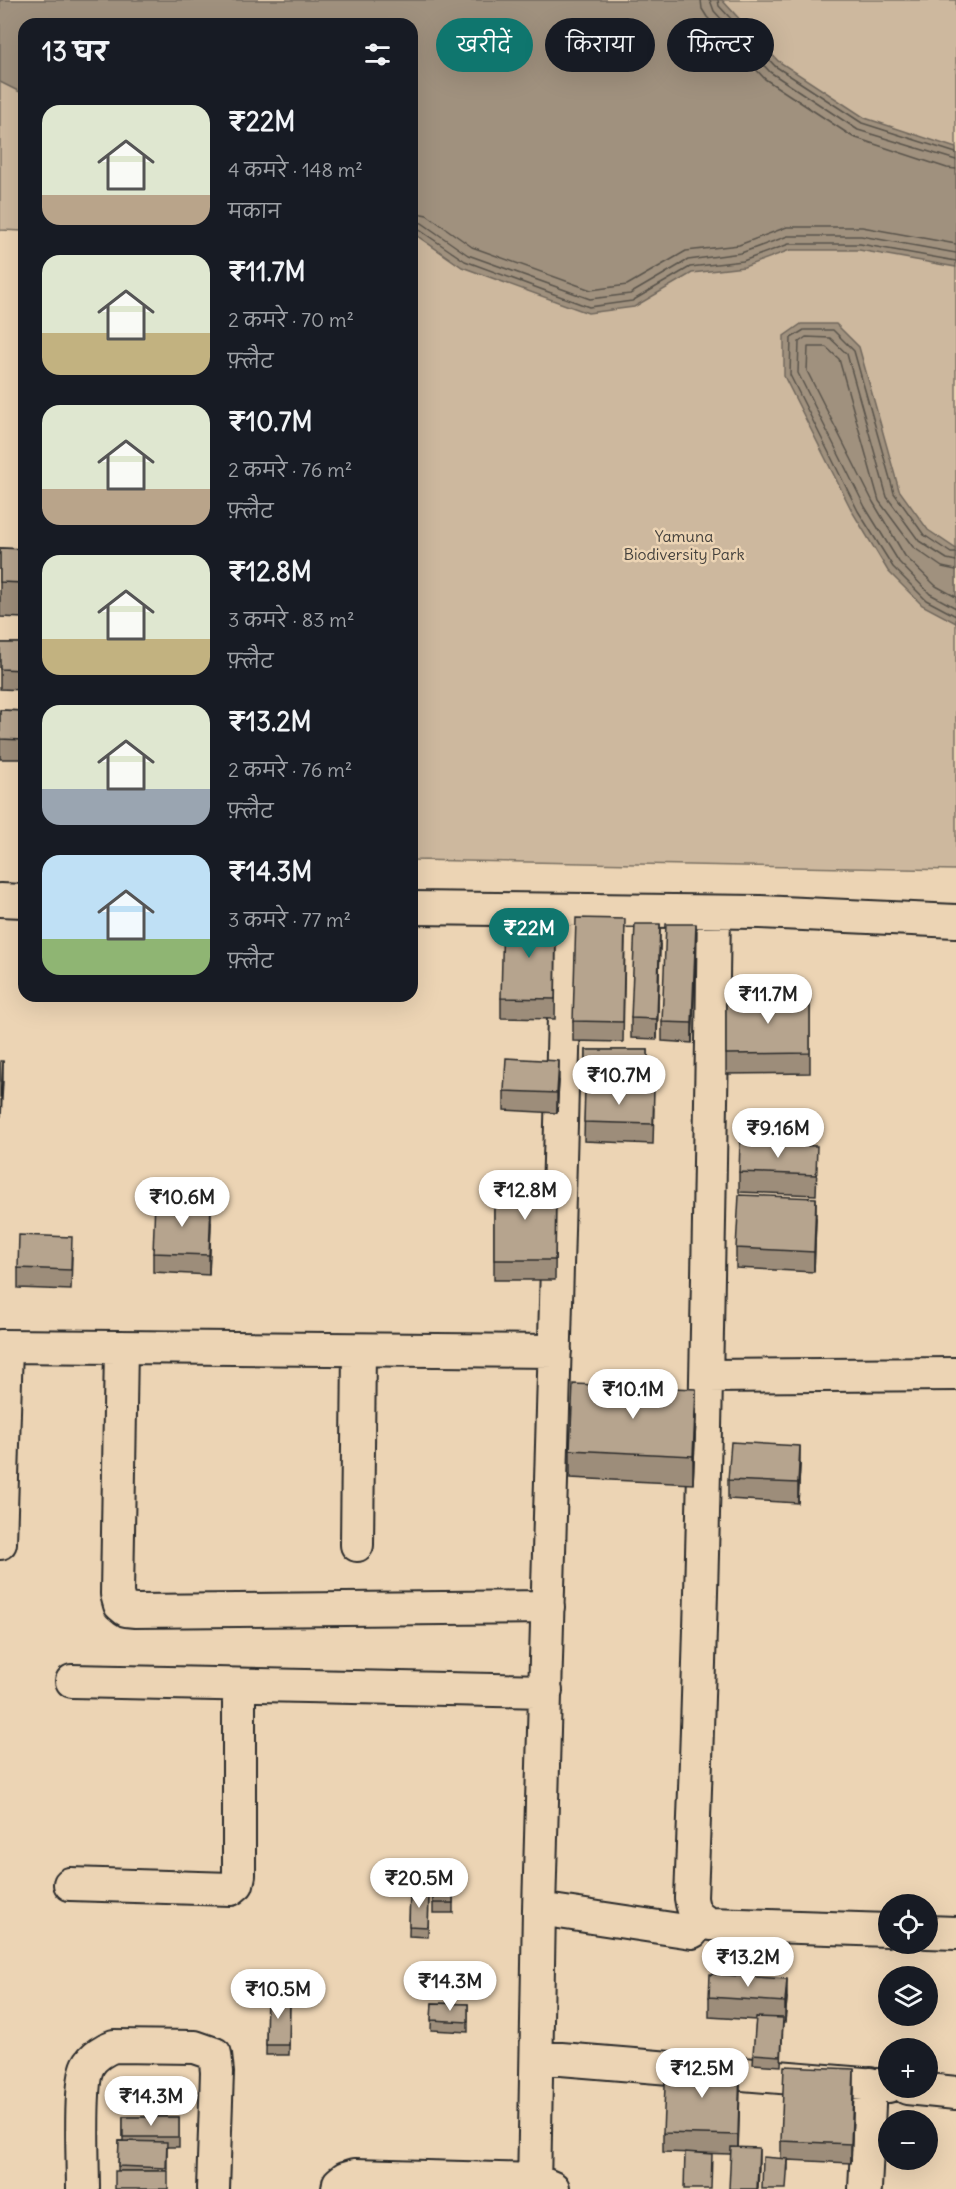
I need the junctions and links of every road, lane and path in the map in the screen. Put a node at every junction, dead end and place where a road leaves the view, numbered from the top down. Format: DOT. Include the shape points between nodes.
graph roads {
  1 [pos="0,900"];
  2 [pos="18,901"];
  3 [pos="418,908"];
  4 [pos="567,910"];
  5 [pos="714,912"];
  6 [pos="956,921"];
  7 [pos="3,1346"];
  8 [pos="121,1347"];
  9 [pos="359,1350"];
  10 [pos="555,1351"];
  11 [pos="956,1374"];
  12 [pos="708,1376"];
  13 [pos="1,1509"];
  14 [pos="0,1543"];
  15 [pos="357,1545"];
  16 [pos="548,1607"];
  17 [pos="72,1681"];
  18 [pos="239,1684"];
  19 [pos="546,1691"];
  20 [pos="70,1884"];
  21 [pos="540,1909"];
  22 [pos="878,1930"];
  23 [pos="692,1932"];
  24 [pos="938,1932"];
  25 [pos="956,1933"];
  26 [pos="537,2057"];
  27 [pos="878,2085"];
  28 [pos="938,2091"];
  29 [pos="878,2092"];
  30 [pos="956,2093"];
  31 [pos="541,2186"];
  32 [pos="83,2189"];
  33 [pos="213,2189"];
  34 [pos="338,2189"];
  35 [pos="865,2189"];
  1 -- 2 [label="street"];
  3 -- 4 [label="street"];
  4 -- 5 [label="street"];
  4 -- 10 [label="street"];
  5 -- 6 [label="street"];
  5 -- 12 [label="street"];
  7 -- 8 [label="street"];
  7 -- 13 [label="street"];
  8 -- 9 [label="street"];
  8 -- 16 [label="street" via="117,1594 126,1610"];
  9 -- 10 [label="street"];
  9 -- 15 [label="street"];
  10 -- 16 [label="street"];
  11 -- 12 [label="street"];
  12 -- 22 [label="street" via="693,1909 698,1918 710,1924"];
  13 -- 14 [label="street"];
  16 -- 19 [label="street"];
  17 -- 18 [label="street"];
  18 -- 19 [label="street"];
  18 -- 20 [label="street" via="237,1884 231,1889"];
  19 -- 21 [label="street"];
  21 -- 23 [label="street"];
  21 -- 26 [label="street"];
  24 -- 25 [label="street"];
  26 -- 27 [label="street"];
  26 -- 31 [label="street"];
  28 -- 30 [label="street"];
  29 -- 35 [label="street"];
  31 -- 34 [label="street" via="355,2175 345,2178"];
  32 -- 33 [label="street" via="84,2085 88,2065 104,2049 114,2046 195,2047 215,2054"];
}
